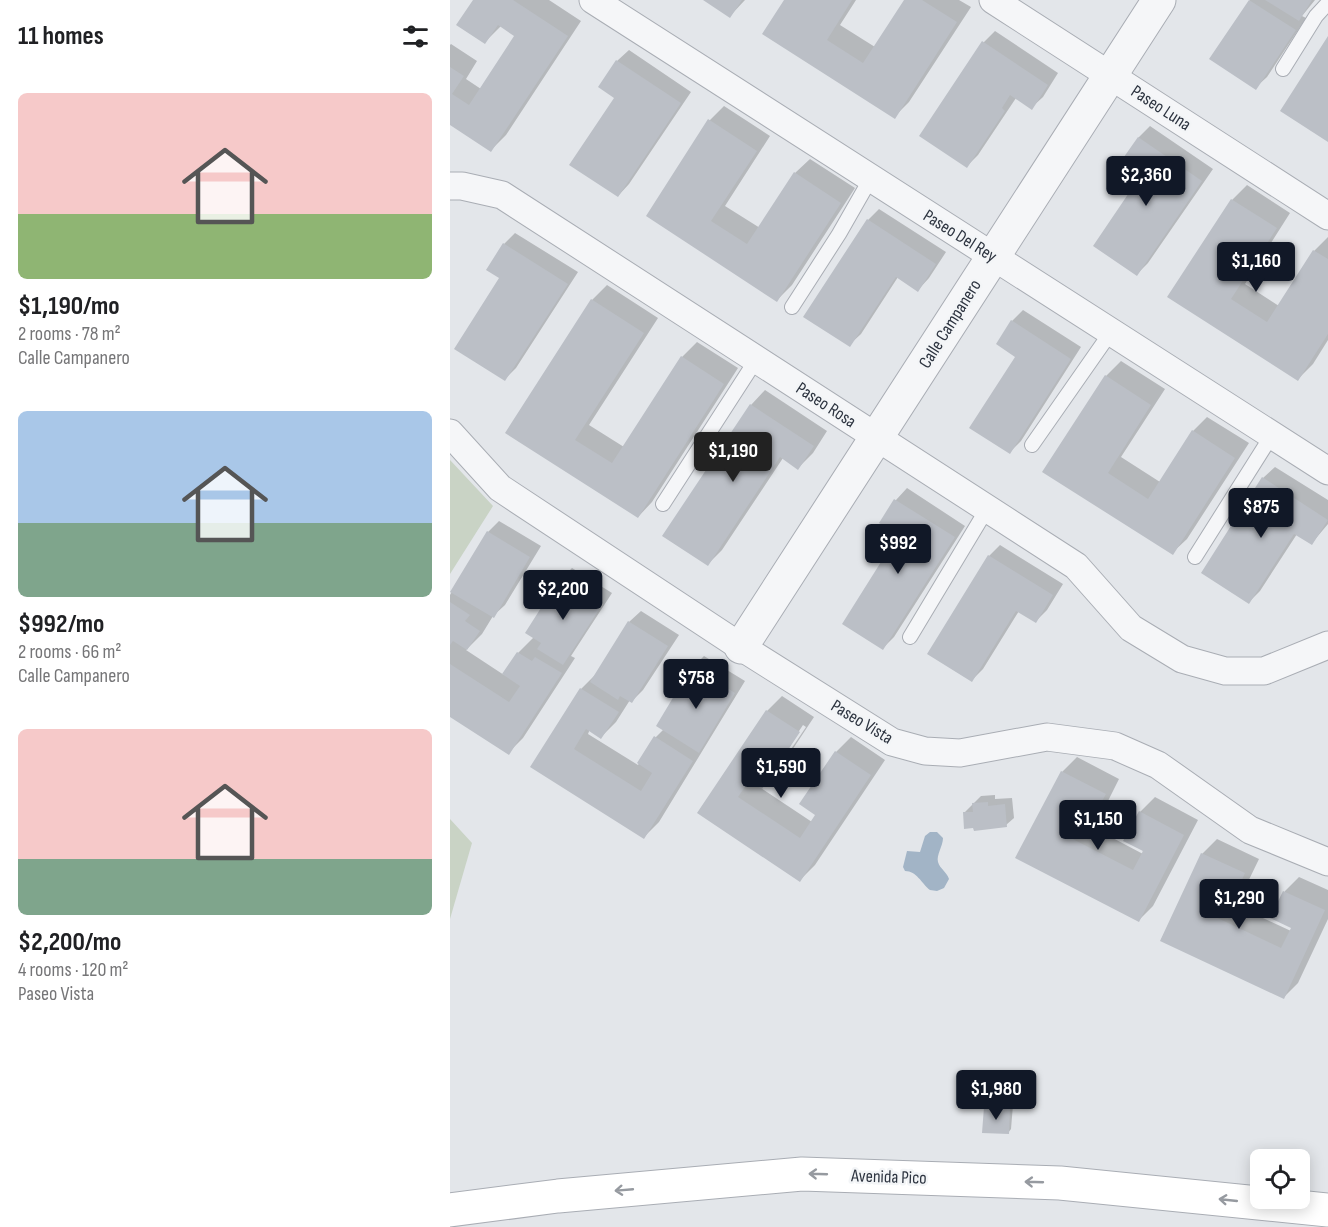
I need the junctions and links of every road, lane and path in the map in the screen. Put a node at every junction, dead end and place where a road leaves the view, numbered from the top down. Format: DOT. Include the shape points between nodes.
graph roads {
  1 [pos="593,0"];
  2 [pos="993,0"];
  3 [pos="1159,0"];
  4 [pos="1328,3"];
  5 [pos="1283,69"];
  6 [pos="1110,75"];
  7 [pos="871,178"];
  8 [pos="450,186"];
  9 [pos="1328,216"];
  10 [pos="993,256"];
  11 [pos="792,307"];
  12 [pos="1111,332"];
  13 [pos="756,360"];
  14 [pos="450,433"];
  15 [pos="1272,435"];
  16 [pos="877,438"];
  17 [pos="1032,445"];
  18 [pos="1328,471"];
  19 [pos="663,504"];
  20 [pos="987,509"];
  21 [pos="1195,558"];
  22 [pos="910,637"];
  23 [pos="1328,645"];
  24 [pos="741,647"];
  25 [pos="1328,862"];
  26 [pos="450,1210"];
  27 [pos="1328,1210"];
  1 -- 7 [label="street, Paseo Del Rey"];
  2 -- 6 [label="street, Paseo Luna"];
  3 -- 6 [label="street, Calle Campanero"];
  4 -- 5 [label="lane"];
  6 -- 9 [label="street, Paseo Luna"];
  6 -- 10 [label="street, Calle Campanero"];
  7 -- 10 [label="street, Paseo Del Rey"];
  7 -- 11 [label="lane"];
  8 -- 13 [label="street, Paseo Rosa" via="502,195"];
  10 -- 12 [label="street, Paseo Del Rey"];
  10 -- 16 [label="street, Calle Campanero"];
  12 -- 15 [label="street, Paseo Del Rey"];
  12 -- 17 [label="lane"];
  13 -- 16 [label="street, Paseo Rosa"];
  13 -- 19 [label="lane"];
  14 -- 24 [label="street, Paseo Vista" via="500,488"];
  15 -- 18 [label="street, Paseo Del Rey"];
  15 -- 21 [label="lane"];
  16 -- 20 [label="street, Paseo Rosa"];
  16 -- 24 [label="street, Calle Campanero"];
  20 -- 22 [label="lane"];
  20 -- 23 [label="street, Paseo Rosa" via="1076,566 1131,628 1182,659 1225,671 1264,671"];
  24 -- 25 [label="street, Paseo Vista" via="892,742 925,751 960,753 1047,737 1114,746 1158,765 1250,830"];
  27 -- 26 [label="main road, Avenida Pico, one-way" via="1060,1182 802,1174"];
}
